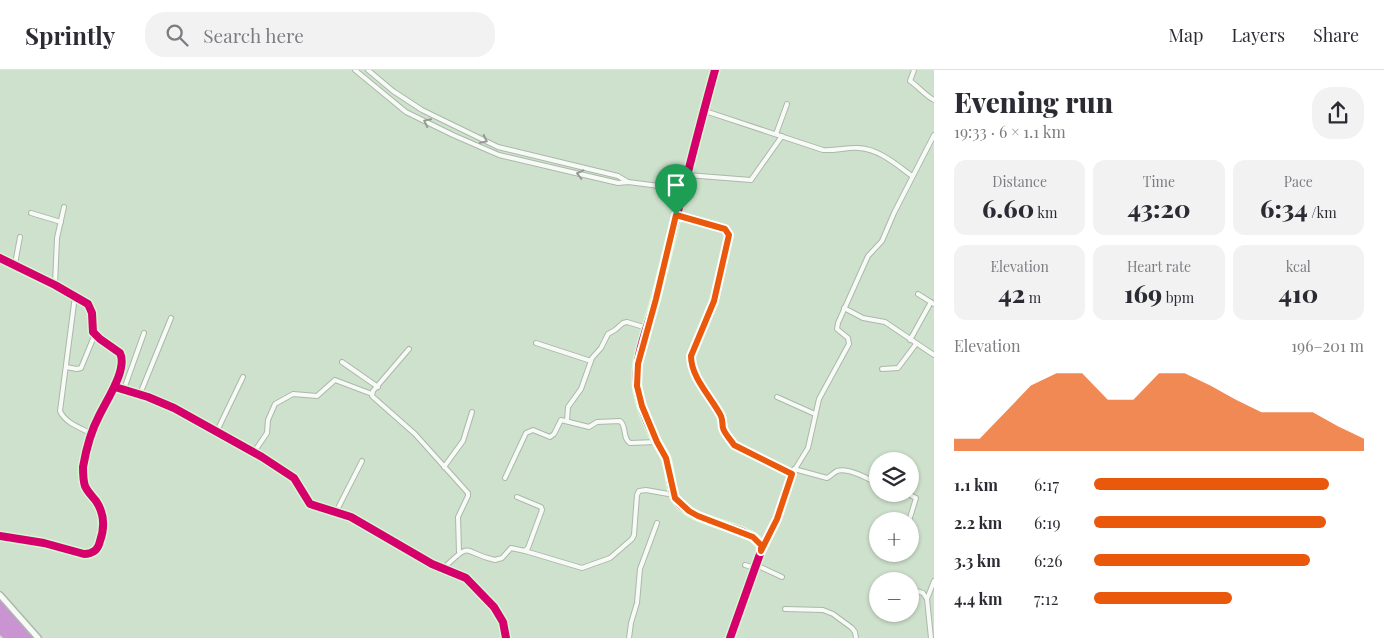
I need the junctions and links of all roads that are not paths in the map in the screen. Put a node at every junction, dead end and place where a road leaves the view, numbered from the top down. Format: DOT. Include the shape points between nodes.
graph roads {
  1 [pos="355,70"];
  2 [pos="368,70"];
  3 [pos="715,70"];
  4 [pos="914,70"];
  5 [pos="934,100"];
  6 [pos="787,104"];
  7 [pos="705,110"];
  8 [pos="776,134"];
  9 [pos="782,136"];
  10 [pos="934,136"];
  11 [pos="687,175"];
  12 [pos="912,176"];
  13 [pos="628,182"];
  14 [pos="683,189"];
  15 [pos="64,207"];
  16 [pos="31,213"];
  17 [pos="676,215"];
  18 [pos="61,222"];
  19 [pos="20,237"];
  20 [pos="0,258"];
  21 [pos="15,264"];
  22 [pos="54,285"];
  23 [pos="918,294"];
  24 [pos="75,296"];
  25 [pos="932,303"];
  26 [pos="844,308"];
  27 [pos="171,318"];
  28 [pos="647,328"];
  29 [pos="144,333"];
  30 [pos="95,334"];
  31 [pos="910,340"];
  32 [pos="536,343"];
  33 [pos="916,344"];
  34 [pos="409,349"];
  35 [pos="934,354"];
  36 [pos="591,361"];
  37 [pos="342,362"];
  38 [pos="66,368"];
  39 [pos="882,369"];
  40 [pos="243,377"];
  41 [pos="115,387"];
  42 [pos="378,387"];
  43 [pos="124,389"];
  44 [pos="140,394"];
  45 [pos="372,394"];
  46 [pos="777,397"];
  47 [pos="472,412"];
  48 [pos="815,414"];
  49 [pos="567,421"];
  50 [pos="217,432"];
  51 [pos="92,434"];
  52 [pos="657,442"];
  53 [pos="254,452"];
  54 [pos="362,461"];
  55 [pos="444,467"];
  56 [pos="794,469"];
  57 [pos="792,474"];
  58 [pos="505,478"];
  59 [pos="869,479"];
  60 [pos="674,495"];
  61 [pos="516,497"];
  62 [pos="336,512"];
  63 [pos="657,523"];
  64 [pos="0,536"];
  65 [pos="525,551"];
  66 [pos="761,551"];
  67 [pos="460,552"];
  68 [pos="745,565"];
  69 [pos="756,567"];
  70 [pos="443,569"];
  71 [pos="782,577"];
  72 [pos="934,581"];
  73 [pos="919,592"];
  74 [pos="0,596"];
  75 [pos="927,599"];
  76 [pos="785,609"];
  77 [pos="38,638"];
  78 [pos="506,638"];
  79 [pos="629,638"];
  80 [pos="730,638"];
  81 [pos="856,638"];
  82 [pos="931,638"];
  13 -- 1 [label="street, one-way" via="618,183 499,154 406,112"];
  2 -- 13 [label="street, one-way" via="422,110 498,147 618,176"];
  3 -- 7 [label="street"];
  4 -- 5 [label="street" via="910,81"];
  6 -- 8 [label="street"];
  7 -- 8 [label="street"];
  7 -- 11 [label="street"];
  8 -- 9 [label="street"];
  9 -- 11 [label="street" via="752,180"];
  9 -- 12 [label="street" via="829,150 869,150"];
  10 -- 12 [label="street"];
  11 -- 14 [label="street"];
  12 -- 26 [label="street" via="882,242 871,252"];
  13 -- 14 [label="street"];
  14 -- 17 [label="street"];
  15 -- 18 [label="street"];
  16 -- 18 [label="street"];
  17 -- 28 [label="street"];
  17 -- 57 [label="street" via="725,229 729,235 714,301 691,356 703,389 721,415 724,431 734,445"];
  18 -- 22 [label="street"];
  19 -- 21 [label="street"];
  20 -- 21 [label="street"];
  21 -- 22 [label="street"];
  22 -- 24 [label="street"];
  23 -- 25 [label="street"];
  24 -- 30 [label="street" via="91,309"];
  24 -- 38 [label="street"];
  25 -- 31 [label="street"];
  26 -- 31 [label="street" via="863,318 885,322"];
  26 -- 48 [label="street" via="836,326 848,338 849,344 819,399"];
  27 -- 44 [label="street"];
  28 -- 36 [label="street" via="623,323 608,334"];
  28 -- 52 [label="street" via="638,364 637,386"];
  29 -- 43 [label="street"];
  30 -- 38 [label="street" via="81,368"];
  30 -- 41 [label="street" via="121,354"];
  31 -- 33 [label="street"];
  32 -- 36 [label="street"];
  33 -- 35 [label="street"];
  33 -- 39 [label="street" via="898,368"];
  34 -- 42 [label="street"];
  36 -- 49 [label="street" via="583,385 568,407"];
  37 -- 42 [label="street"];
  38 -- 51 [label="street" via="62,416"];
  40 -- 50 [label="street"];
  41 -- 43 [label="street"];
  41 -- 51 [label="street"];
  42 -- 45 [label="street"];
  43 -- 44 [label="street"];
  44 -- 50 [label="street"];
  45 -- 53 [label="street" via="335,380 317,396 293,394 275,404 268,420 267,434"];
  45 -- 55 [label="street" via="415,434"];
  46 -- 48 [label="street"];
  47 -- 55 [label="street" via="463,441"];
  48 -- 56 [label="street" via="808,448"];
  49 -- 52 [label="street" via="589,427 597,422 620,420 630,444"];
  49 -- 58 [label="street" via="561,420 550,437 529,430"];
  50 -- 53 [label="street"];
  51 -- 64 [label="street" via="83,474 86,488 104,519 102,535 95,550 84,554"];
  52 -- 60 [label="street" via="666,458"];
  53 -- 62 [label="street" via="294,478 310,504"];
  54 -- 62 [label="street"];
  55 -- 67 [label="street" via="468,493 458,517"];
  56 -- 57 [label="street"];
  56 -- 59 [label="street" via="827,478 837,471 845,471"];
  57 -- 66 [label="street" via="777,519"];
  60 -- 65 [label="street" via="646,490 640,492 637,495 634,535 610,558 582,568"];
  60 -- 66 [label="street" via="681,505 698,516 753,537 761,545"];
  61 -- 65 [label="street" via="542,510"];
  62 -- 70 [label="street"];
  63 -- 79 [label="street" via="640,570"];
  65 -- 67 [label="street" via="511,548 502,558 495,560 467,550"];
  66 -- 69 [label="street"];
  67 -- 70 [label="street"];
  68 -- 69 [label="street"];
  69 -- 71 [label="street"];
  69 -- 80 [label="street"];
  70 -- 78 [label="street" via="466,578 487,598 500,615"];
  72 -- 75 [label="street"];
  73 -- 75 [label="street"];
  74 -- 77 [label="street"];
  75 -- 82 [label="street"];
  76 -- 81 [label="street" via="829,612 852,628"];
}
